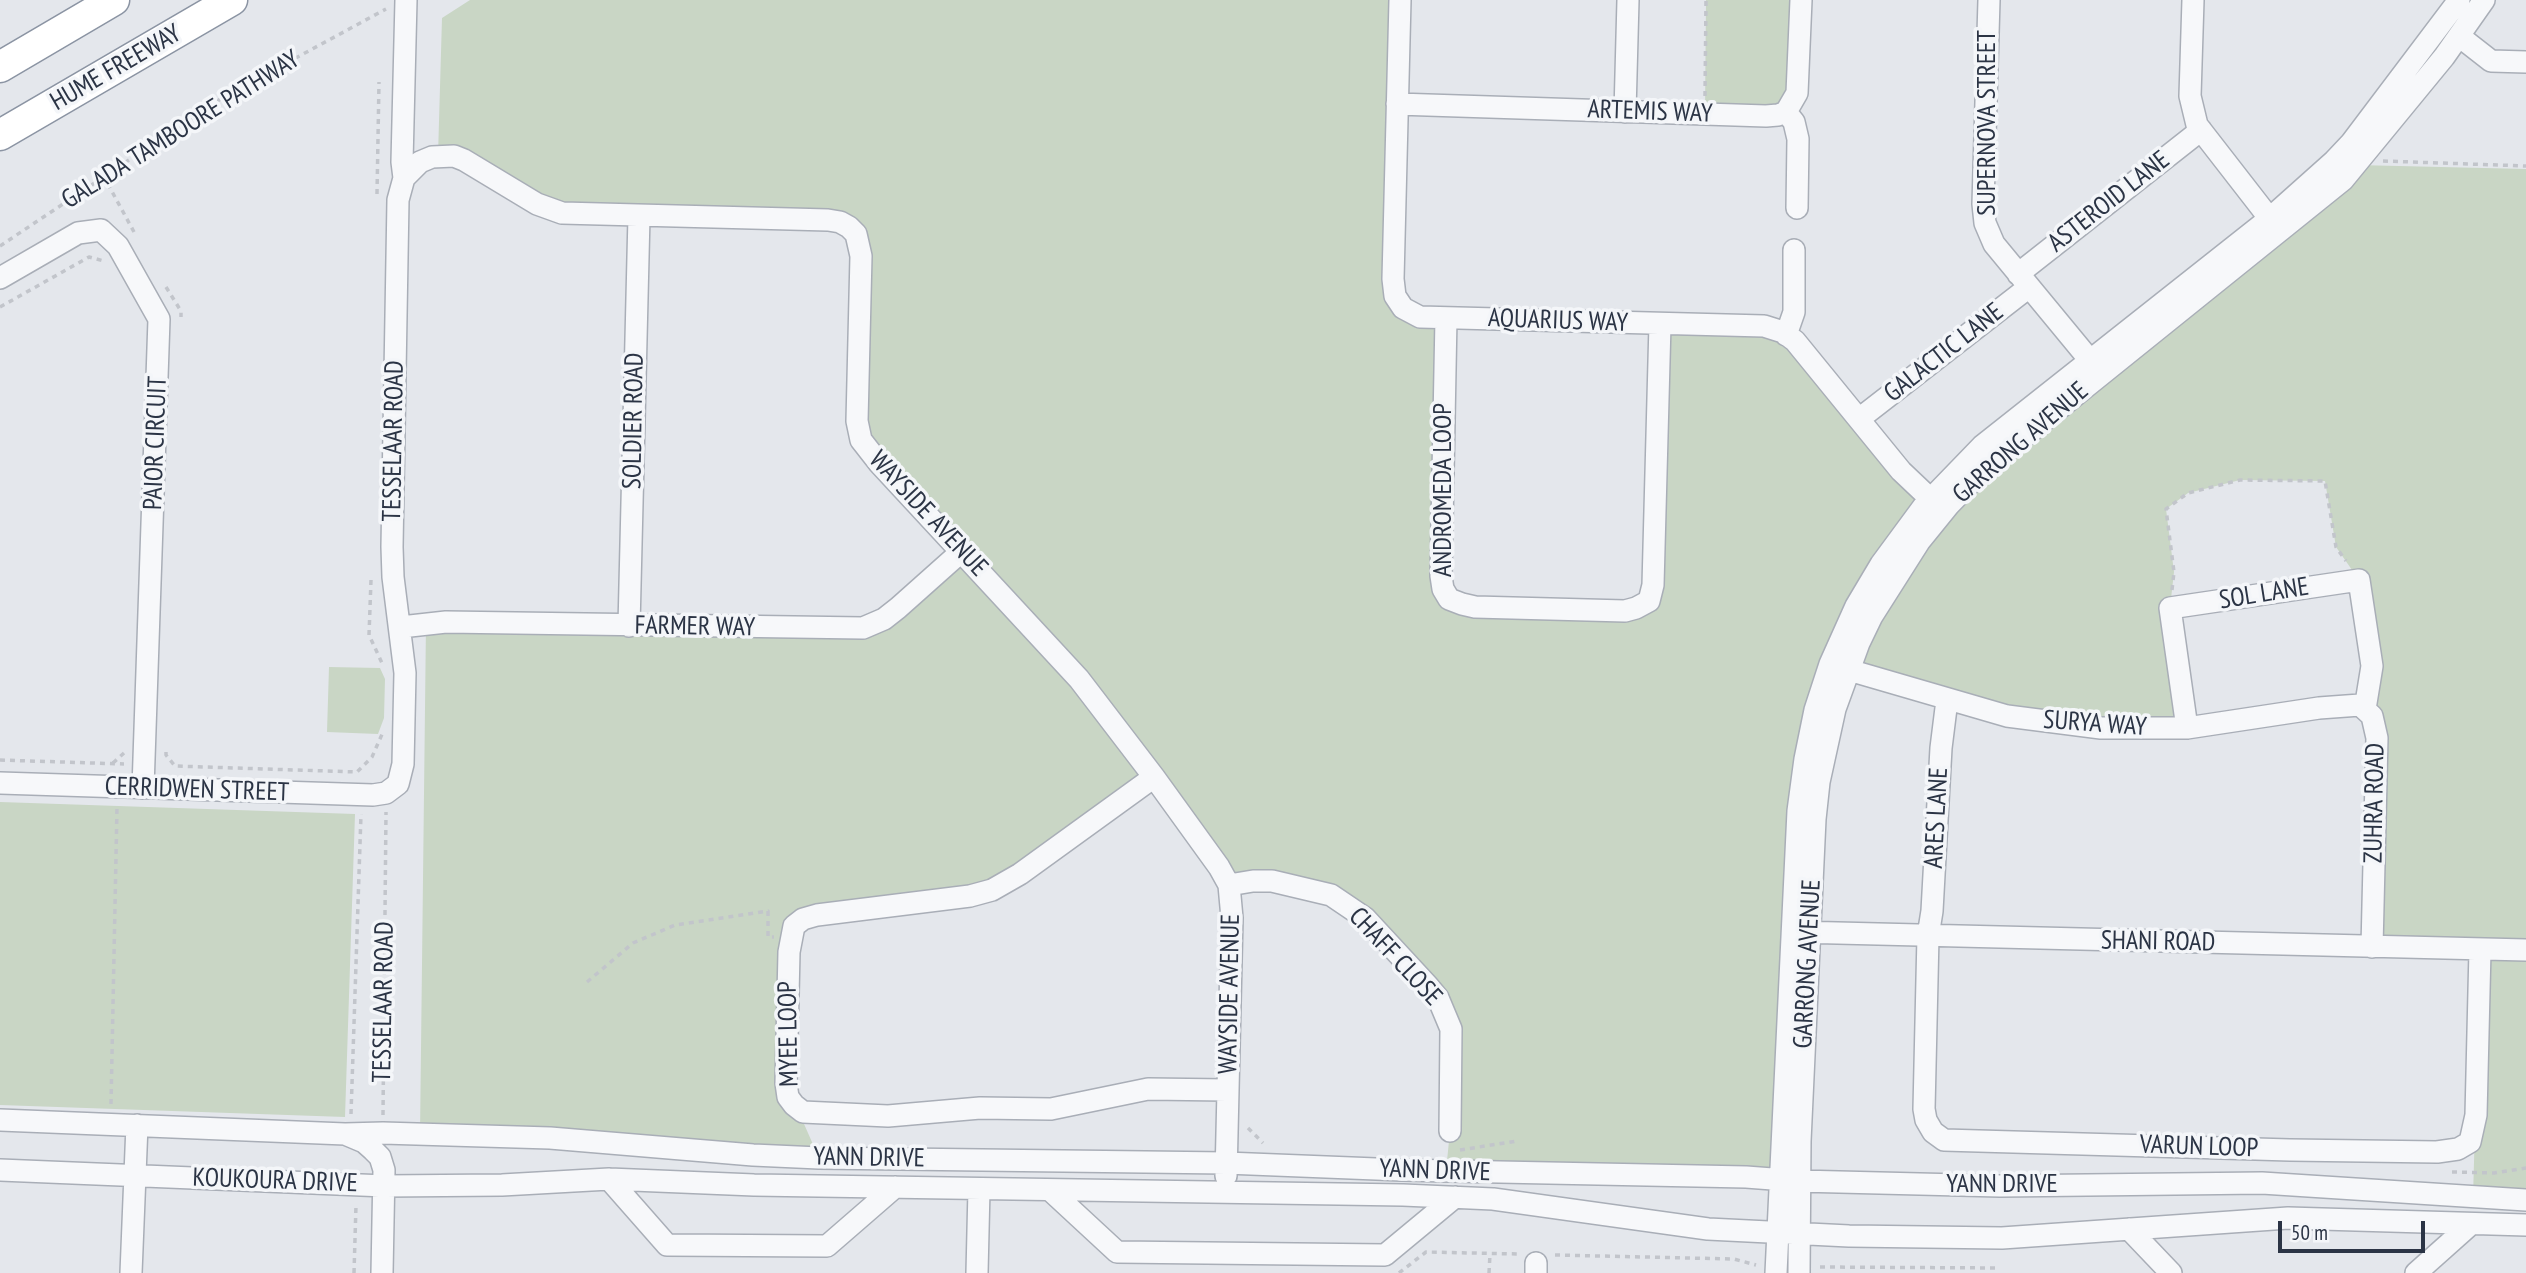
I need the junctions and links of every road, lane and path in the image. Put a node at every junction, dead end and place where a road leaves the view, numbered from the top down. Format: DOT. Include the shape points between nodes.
graph roads {
  1 [pos="114,0"];
  2 [pos="232,0"];
  3 [pos="1400,0"];
  4 [pos="1628,0"];
  5 [pos="1706,0"];
  6 [pos="1801,0"];
  7 [pos="1989,0"];
  8 [pos="2193,0"];
  9 [pos="2459,0"];
  10 [pos="2484,0"];
  11 [pos="398,3"];
  12 [pos="2459,36"];
  13 [pos="2526,62"];
  14 [pos="0,67"];
  15 [pos="379,82"];
  16 [pos="1397,104"];
  17 [pos="1625,112"];
  18 [pos="1786,112"];
  19 [pos="1705,114"];
  20 [pos="2201,131"];
  21 [pos="0,135"];
  22 [pos="2360,160"];
  23 [pos="2526,166"];
  24 [pos="103,175"];
  25 [pos="404,178"];
  26 [pos="377,206"];
  27 [pos="1797,208"];
  28 [pos="639,216"];
  29 [pos="2275,225"];
  30 [pos="139,241"];
  31 [pos="0,246"];
  32 [pos="1794,250"];
  33 [pos="109,271"];
  34 [pos="160,276"];
  35 [pos="0,278"];
  36 [pos="2023,281"];
  37 [pos="0,307"];
  38 [pos="1446,318"];
  39 [pos="1660,324"];
  40 [pos="180,325"];
  41 [pos="1786,335"];
  42 [pos="2096,367"];
  43 [pos="1859,419"];
  44 [pos="1937,505"];
  45 [pos="962,551"];
  46 [pos="371,580"];
  47 [pos="2359,580"];
  48 [pos="2170,608"];
  49 [pos="629,625"];
  50 [pos="401,627"];
  51 [pos="383,665"];
  52 [pos="1839,668"];
  53 [pos="1947,700"];
  54 [pos="2365,709"];
  55 [pos="387,720"];
  56 [pos="2187,727"];
  57 [pos="124,740"];
  58 [pos="166,741"];
  59 [pos="0,760"];
  60 [pos="113,763"];
  61 [pos="144,764"];
  62 [pos="175,766"];
  63 [pos="1154,777"];
  64 [pos="0,783"];
  65 [pos="117,787"];
  66 [pos="143,788"];
  67 [pos="390,791"];
  68 [pos="361,795"];
  69 [pos="1229,885"];
  70 [pos="1800,932"];
  71 [pos="791,936"];
  72 [pos="1928,936"];
  73 [pos="2372,947"];
  74 [pos="2480,950"];
  75 [pos="2526,950"];
  76 [pos="587,982"];
  77 [pos="1227,1090"];
  78 [pos="351,1110"];
  79 [pos="0,1120"];
  80 [pos="111,1124"];
  81 [pos="137,1125"];
  82 [pos="1450,1131"];
  83 [pos="383,1133"];
  84 [pos="345,1134"];
  85 [pos="1226,1163"];
  86 [pos="0,1170"];
  87 [pos="135,1175"];
  88 [pos="609,1179"];
  89 [pos="1789,1181"];
  90 [pos="385,1186"];
  91 [pos="895,1187"];
  92 [pos="979,1189"];
  93 [pos="1050,1190"];
  94 [pos="1226,1193"];
  95 [pos="1455,1197"];
  96 [pos="2526,1200"];
  97 [pos="356,1204"];
  98 [pos="2472,1224"];
  99 [pos="2526,1226"];
  100 [pos="2129,1229"];
  101 [pos="1777,1232"];
  102 [pos="1799,1233"];
  103 [pos="1490,1254"];
  104 [pos="1536,1262"];
  105 [pos="1998,1268"];
  106 [pos="1776,1269"];
  107 [pos="1799,1270"];
  108 [pos="131,1273"];
  109 [pos="354,1273"];
  110 [pos="382,1273"];
  111 [pos="977,1273"];
  112 [pos="1399,1273"];
  113 [pos="1489,1273"];
  114 [pos="2171,1273"];
  115 [pos="2416,1273"];
  1 -- 14 [label="highway"];
  2 -- 21 [label="highway, HUME FREEWAY"];
  3 -- 16 [label="street, AQUARIUS WAY"];
  4 -- 17 [label="street"];
  5 -- 19 [label="path"];
  6 -- 18 [label="street" via="1797,93"];
  7 -- 36 [label="street, SUPERNOVA STREET" via="1985,223 1994,244"];
  8 -- 20 [label="street" via="2190,96"];
  9 -- 29 [label="street, GARRONG AVENUE" via="2351,144"];
  10 -- 12 [label="street, GARRONG AVENUE"];
  11 -- 24 [label="path, GALADA TAMBOORE PATHWAY" via="222,98"];
  11 -- 25 [label="street, TESSELAAR ROAD"];
  12 -- 13 [label="street" via="2491,61"];
  12 -- 22 [label="street, GARRONG AVENUE"];
  15 -- 26 [label="path"];
  16 -- 17 [label="street, ARTEMIS WAY"];
  16 -- 38 [label="street, AQUARIUS WAY" via="1395,296 1403,308 1420,317"];
  17 -- 19 [label="street, ARTEMIS WAY"];
  18 -- 19 [label="street, ARTEMIS WAY" via="1766,116"];
  18 -- 27 [label="street" via="1798,139"];
  20 -- 29 [label="street"];
  20 -- 36 [label="street, ASTEROID LANE"];
  22 -- 23 [label="path"];
  22 -- 29 [label="street, GARRONG AVENUE" via="2334,188"];
  24 -- 30 [label="path"];
  24 -- 31 [label="path, GALADA TAMBOORE PATHWAY"];
  25 -- 28 [label="street, WAYSIDE AVENUE" via="420,162 454,156 551,211"];
  25 -- 50 [label="street, TESSELAAR ROAD" via="398,200 392,547"];
  28 -- 45 [label="street, WAYSIDE AVENUE" via="828,220 856,234 861,256 858,433 873,456"];
  28 -- 49 [label="street, SOLDIER ROAD"];
  29 -- 42 [label="street, GARRONG AVENUE"];
  32 -- 41 [label="street" via="1794,312"];
  33 -- 37 [label="path" via="104,261 89,257"];
  34 -- 40 [label="path" via="181,312"];
  35 -- 61 [label="street, PAIOR CIRCUIT" via="78,233 101,230 118,246 159,319"];
  36 -- 42 [label="street, SUPERNOVA STREET"];
  36 -- 43 [label="street, GALACTIC LANE"];
  38 -- 39 [label="street, AQUARIUS WAY"];
  38 -- 39 [label="street, ANDROMEDA LOOP" via="1443,589 1461,604 1516,608 1625,611 1649,601"];
  39 -- 41 [label="street, AQUARIUS WAY" via="1764,327"];
  41 -- 43 [label="street"];
  42 -- 44 [label="street, GARRONG AVENUE" via="1984,469"];
  43 -- 44 [label="street" via="1901,471"];
  44 -- 52 [label="street, GARRONG AVENUE"];
  45 -- 49 [label="street, FARMER WAY" via="884,619 863,628"];
  45 -- 63 [label="street, WAYSIDE AVENUE" via="1079,678"];
  46 -- 51 [label="path" via="369,635"];
  47 -- 48 [label="street, SOL LANE"];
  47 -- 48 [label="path" via="2336,547 2325,481 2240,480 2188,493 2166,509 2174,572"];
  47 -- 54 [label="street, ZUHRA ROAD" via="2372,666"];
  48 -- 56 [label="street"];
  49 -- 50 [label="street, FARMER WAY" via="446,622"];
  50 -- 67 [label="street, TESSELAAR ROAD" via="403,764"];
  52 -- 53 [label="street, SURYA WAY"];
  52 -- 70 [label="street, GARRONG AVENUE"];
  53 -- 56 [label="street, SURYA WAY" via="2007,716 2101,729"];
  53 -- 72 [label="street, ARES LANE"];
  54 -- 56 [label="street, SURYA WAY" via="2353,704"];
  54 -- 73 [label="street, ZUHRA ROAD" via="2372,716 2377,738"];
  55 -- 62 [label="path" via="372,758 357,772"];
  57 -- 60 [label="path" via="124,754"];
  58 -- 62 [label="path" via="166,755"];
  59 -- 60 [label="path"];
  60 -- 61 [label="path"];
  61 -- 62 [label="path"];
  61 -- 66 [label="street, PAIOR CIRCUIT"];
  63 -- 69 [label="street, WAYSIDE AVENUE"];
  63 -- 71 [label="street" via="992,890 817,915 793,926"];
  64 -- 65 [label="street, CERRIDWEN STREET"];
  65 -- 66 [label="street, CERRIDWEN STREET"];
  65 -- 80 [label="path"];
  66 -- 68 [label="street, CERRIDWEN STREET"];
  67 -- 68 [label="street, CERRIDWEN STREET"];
  67 -- 83 [label="path, TESSELAAR ROAD"];
  68 -- 78 [label="path"];
  69 -- 77 [label="street, WAYSIDE AVENUE"];
  69 -- 82 [label="street, CHAFF CLOSE" via="1272,881 1331,895 1365,918 1428,986 1451,1029"];
  70 -- 72 [label="street, SHANI ROAD"];
  70 -- 89 [label="street, GARRONG AVENUE"];
  71 -- 76 [label="path" via="768,937 768,911 675,925 633,943"];
  71 -- 77 [label="street, MYEE LOOP" via="786,1083 788,1097 803,1112 888,1116 980,1108 1051,1110 1140,1090"];
  72 -- 73 [label="street, SHANI ROAD"];
  72 -- 74 [label="street, VARUN LOOP" via="1924,1108 1937,1136 2290,1150 2437,1152 2470,1142 2476,1115"];
  73 -- 74 [label="street, SHANI ROAD"];
  74 -- 75 [label="street, SHANI ROAD"];
  77 -- 85 [label="street, WAYSIDE AVENUE"];
  79 -- 80 [label="street, KOUKOURA DRIVE"];
  80 -- 81 [label="street, KOUKOURA DRIVE"];
  81 -- 84 [label="street, KOUKOURA DRIVE"];
  81 -- 87 [label="street"];
  83 -- 84 [label="street, YANN DRIVE"];
  83 -- 85 [label="street, YANN DRIVE" via="550,1138 819,1158"];
  84 -- 90 [label="street, KOUKOURA DRIVE" via="380,1157"];
  85 -- 89 [label="street, YANN DRIVE"];
  85 -- 94 [label="street, WAYSIDE AVENUE"];
  86 -- 87 [label="street, KOUKOURA DRIVE"];
  87 -- 90 [label="street, KOUKOURA DRIVE"];
  87 -- 108 [label="street"];
  88 -- 90 [label="street, YANN DRIVE"];
  88 -- 91 [label="street, YANN DRIVE"];
  88 -- 91 [label="street" via="667,1244 827,1246"];
  89 -- 96 [label="street, YANN DRIVE" via="2000,1186 2262,1183"];
  89 -- 101 [label="street, GARRONG AVENUE"];
  89 -- 102 [label="street, GARRONG AVENUE"];
  90 -- 110 [label="street"];
  91 -- 92 [label="street, YANN DRIVE"];
  92 -- 93 [label="street, YANN DRIVE"];
  92 -- 111 [label="street"];
  93 -- 94 [label="street, YANN DRIVE"];
  93 -- 95 [label="street" via="1117,1252 1385,1255"];
  94 -- 95 [label="street, YANN DRIVE"];
  95 -- 101 [label="street, YANN DRIVE" via="1708,1229"];
  97 -- 109 [label="path"];
  98 -- 99 [label="street, YANN DRIVE"];
  98 -- 100 [label="street, YANN DRIVE" via="2288,1218"];
  98 -- 115 [label="street"];
  100 -- 102 [label="street, YANN DRIVE" via="2003,1238"];
  100 -- 114 [label="street"];
  101 -- 102 [label="street, YANN DRIVE"];
  101 -- 106 [label="street, GARRONG AVENUE"];
  102 -- 107 [label="street, GARRONG AVENUE"];
  103 -- 104 [label="path"];
  103 -- 112 [label="path" via="1426,1252"];
  103 -- 113 [label="path"];
  104 -- 106 [label="path" via="1743,1259"];
  105 -- 107 [label="path"];
}
